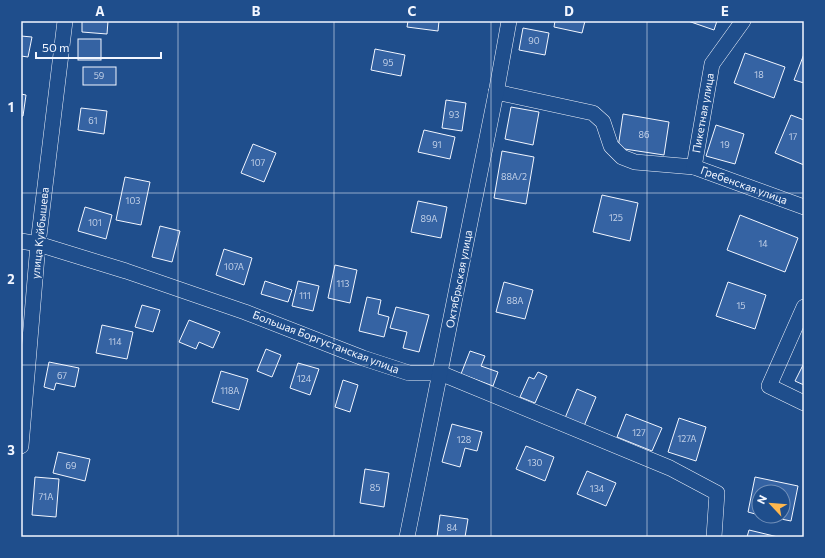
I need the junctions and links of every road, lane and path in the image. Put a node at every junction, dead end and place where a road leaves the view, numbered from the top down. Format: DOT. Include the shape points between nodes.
graph roads {
  1 [pos="65,21"];
  2 [pos="509,21"];
  3 [pos="743,21"];
  4 [pos="496,92"];
  5 [pos="694,167"];
  6 [pos="804,207"];
  7 [pos="21,241"];
  8 [pos="38,244"];
  9 [pos="804,307"];
  10 [pos="440,373"];
  11 [pos="804,403"];
  12 [pos="21,446"];
  13 [pos="407,537"];
  14 [pos="714,537"];
  1 -- 8 [label="street, улица Куйбышева"];
  2 -- 4 [label="street, Октябрьская улица"];
  3 -- 5 [label="street, Пикетная улица" via="712,64"];
  4 -- 5 [label="street, Гребенская улица" via="593,113 603,122 611,146 622,158 635,162"];
  4 -- 10 [label="street, Октябрьская улица"];
  5 -- 6 [label="street, Гребенская улица"];
  7 -- 8 [label="street, Большая Боргустанская улица"];
  8 -- 10 [label="street, Большая Боргустанская улица" via="245,312 362,358 408,373"];
  8 -- 12 [label="street, улица Куйбышева"];
  9 -- 11 [label="street" via="769,386"];
  10 -- 13 [label="street, Октябрьская улица"];
  10 -- 14 [label="street, Большая Боргустанская улица" via="670,468 717,493"];
}
